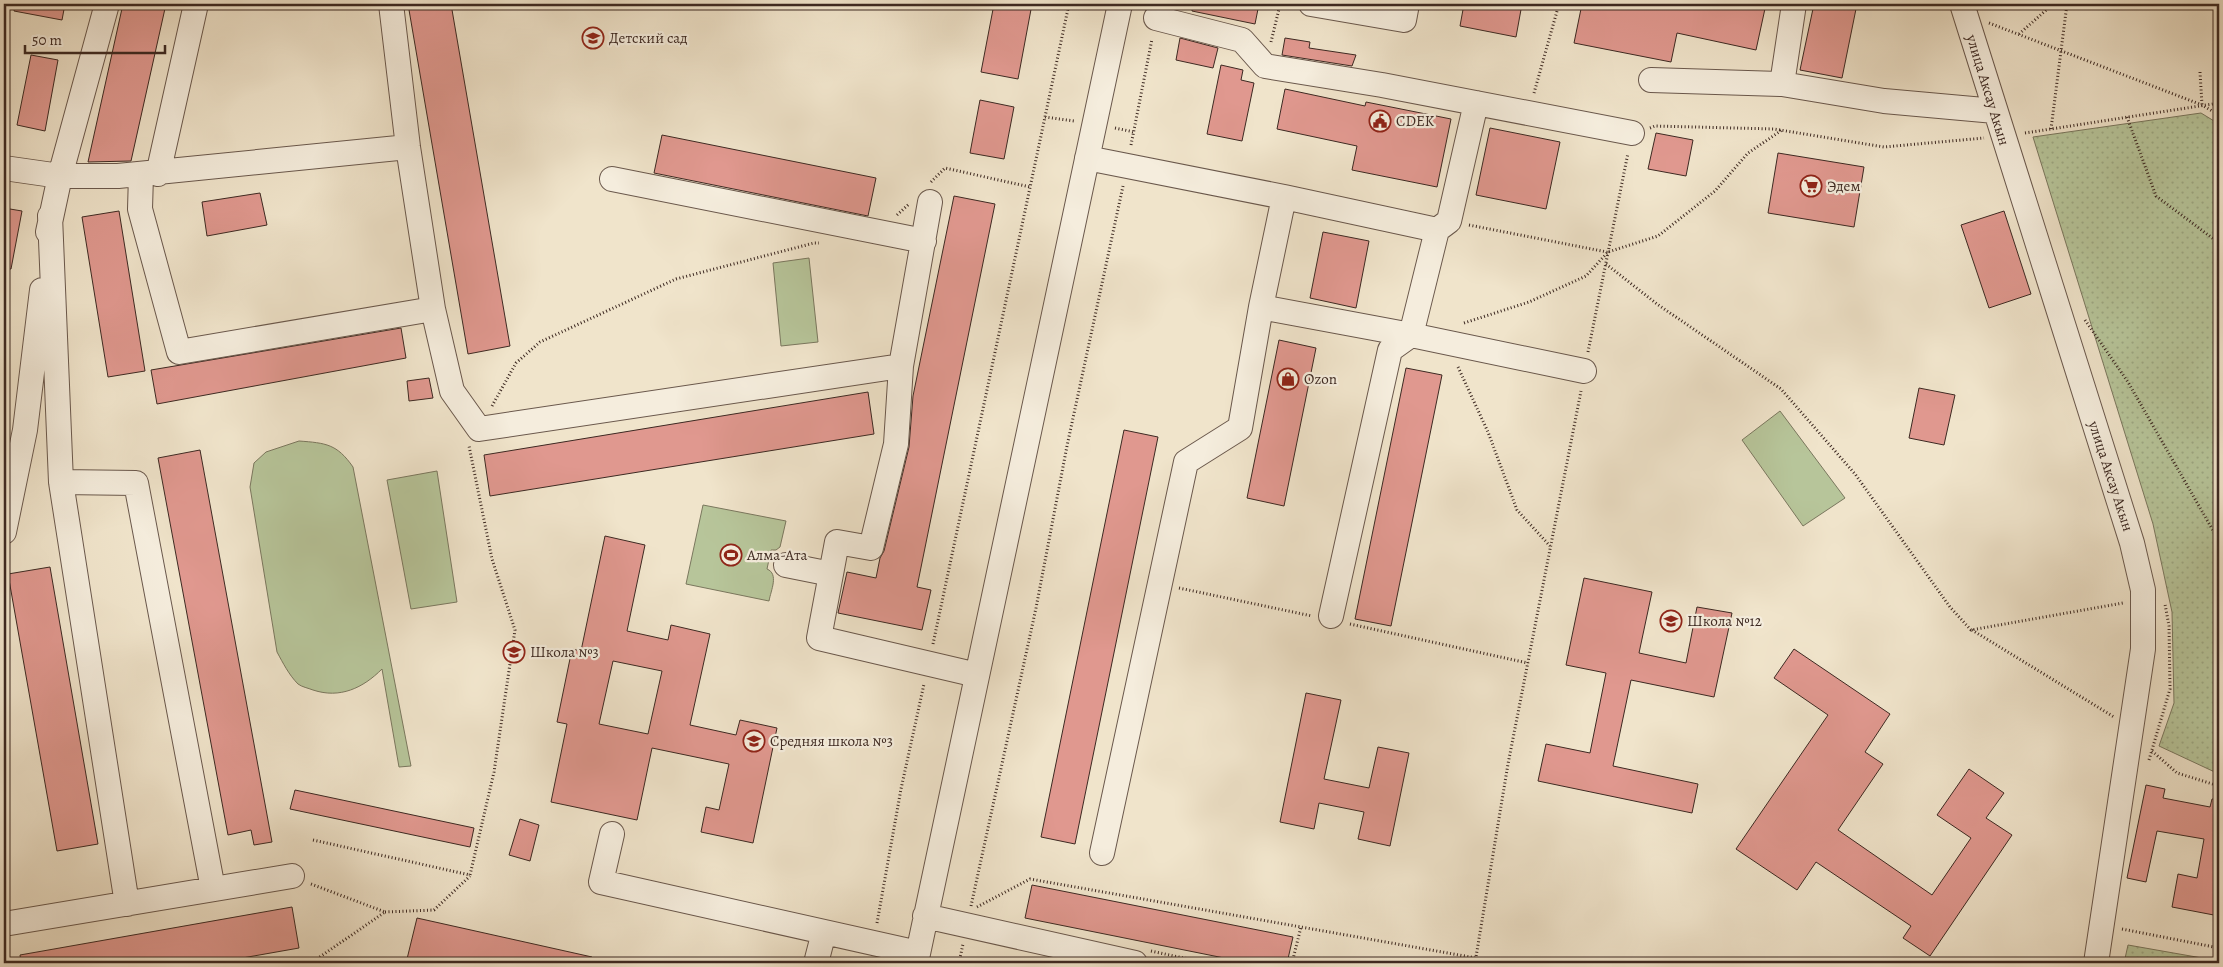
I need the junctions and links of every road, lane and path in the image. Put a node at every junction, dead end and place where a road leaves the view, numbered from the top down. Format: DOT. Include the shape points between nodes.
graph roads {
  1 [pos="107,4"];
  2 [pos="196,4"];
  3 [pos="391,4"];
  4 [pos="1069,4"];
  5 [pos="1120,4"];
  6 [pos="1285,4"];
  7 [pos="1311,4"];
  8 [pos="1407,4"];
  9 [pos="1559,4"];
  10 [pos="1794,4"];
  11 [pos="1962,4"];
  12 [pos="2053,4"];
  13 [pos="2067,4"];
  14 [pos="1156,18"];
  15 [pos="1988,23"];
  16 [pos="2019,34"];
  17 [pos="2061,51"];
  18 [pos="1264,66"];
  19 [pos="2200,72"];
  20 [pos="1651,80"];
  21 [pos="1782,84"];
  22 [pos="2219,102"];
  23 [pos="1476,103"];
  24 [pos="2202,105"];
  25 [pos="1995,111"];
  26 [pos="1528,113"];
  27 [pos="2219,115"];
  28 [pos="2127,117"];
  29 [pos="2050,129"];
  30 [pos="1782,130"];
  31 [pos="1632,133"];
  32 [pos="2014,135"];
  33 [pos="2028,143"];
  34 [pos="408,147"];
  35 [pos="1087,158"];
  36 [pos="1126,166"];
  37 [pos="4,168"];
  38 [pos="150,174"];
  39 [pos="60,176"];
  40 [pos="612,179"];
  41 [pos="1030,187"];
  42 [pos="923,197"];
  43 [pos="1284,197"];
  44 [pos="50,216"];
  45 [pos="1443,226"];
  46 [pos="880,232"];
  47 [pos="924,240"];
  48 [pos="2219,243"];
  49 [pos="824,244"];
  50 [pos="1608,252"];
  51 [pos="1606,264"];
  52 [pos="1261,307"];
  53 [pos="433,309"];
  54 [pos="2080,314"];
  55 [pos="1463,324"];
  56 [pos="1411,335"];
  57 [pos="1435,340"];
  58 [pos="900,366"];
  59 [pos="1584,371"];
  60 [pos="479,429"];
  61 [pos="61,482"];
  62 [pos="4,532"];
  63 [pos="2219,542"];
  64 [pos="1550,546"];
  65 [pos="786,565"];
  66 [pos="831,574"];
  67 [pos="2123,596"];
  68 [pos="2124,603"];
  69 [pos="2126,612"];
  70 [pos="1331,616"];
  71 [pos="1972,630"];
  72 [pos="928,664"];
  73 [pos="977,675"];
  74 [pos="2118,710"];
  75 [pos="2131,731"];
  76 [pos="2219,786"];
  77 [pos="612,834"];
  78 [pos="313,840"];
  79 [pos="1102,853"];
  80 [pos="470,875"];
  81 [pos="292,876"];
  82 [pos="213,889"];
  83 [pos="973,897"];
  84 [pos="127,904"];
  85 [pos="385,912"];
  86 [pos="979,912"];
  87 [pos="925,916"];
  88 [pos="4,924"];
  89 [pos="1301,927"];
  90 [pos="2117,928"];
  91 [pos="824,932"];
  92 [pos="873,942"];
  93 [pos="2219,948"];
  94 [pos="1143,957"];
  95 [pos="917,958"];
  96 [pos="1476,958"];
  97 [pos="311,963"];
  98 [pos="816,963"];
  99 [pos="1207,963"];
  100 [pos="1292,963"];
  101 [pos="1475,963"];
  102 [pos="2096,963"];
  1 -- 39 [label="street"];
  2 -- 38 [label="street"];
  3 -- 34 [label="street"];
  4 -- 41 [label="path"];
  5 -- 35 [label="street"];
  6 -- 18 [label="path" via="1279,9"];
  7 -- 8 [label="street" via="1404,20"];
  9 -- 26 [label="path"];
  10 -- 21 [label="street"];
  11 -- 25 [label="street, улица Аксау Акын"];
  12 -- 16 [label="path"];
  13 -- 17 [label="path"];
  14 -- 18 [label="street" via="1242,40"];
  14 -- 36 [label="path"];
  15 -- 16 [label="path"];
  16 -- 17 [label="path"];
  17 -- 24 [label="path"];
  17 -- 29 [label="path"];
  18 -- 23 [label="street"];
  19 -- 24 [label="path"];
  20 -- 21 [label="street"];
  21 -- 25 [label="street" via="1884,101"];
  22 -- 24 [label="path"];
  23 -- 26 [label="street"];
  23 -- 45 [label="street"];
  24 -- 27 [label="path"];
  24 -- 28 [label="path"];
  25 -- 32 [label="street, улица Аксау Акын"];
  26 -- 31 [label="street"];
  28 -- 29 [label="path"];
  28 -- 48 [label="path" via="2156,196"];
  29 -- 32 [label="path"];
  30 -- 31 [label="path" via="1656,126"];
  30 -- 32 [label="path" via="1884,146"];
  30 -- 50 [label="path" via="1748,153 1715,191 1658,236"];
  31 -- 50 [label="path"];
  32 -- 33 [label="path"];
  32 -- 75 [label="street, улица Аксау Акын" via="2143,590 2143,649"];
  34 -- 38 [label="street"];
  34 -- 53 [label="street"];
  35 -- 36 [label="street"];
  35 -- 73 [label="street"];
  36 -- 43 [label="street"];
  36 -- 83 [label="path"];
  37 -- 39 [label="street"];
  38 -- 39 [label="street"];
  38 -- 53 [label="street" via="140,210 179,352"];
  39 -- 44 [label="street"];
  40 -- 46 [label="street"];
  41 -- 42 [label="path" via="945,168"];
  41 -- 72 [label="path"];
  42 -- 46 [label="path"];
  42 -- 47 [label="street"];
  43 -- 45 [label="street"];
  43 -- 52 [label="street"];
  44 -- 61 [label="street"];
  44 -- 62 [label="street" via="25,430"];
  45 -- 50 [label="path"];
  45 -- 56 [label="street"];
  46 -- 47 [label="street"];
  47 -- 58 [label="street"];
  49 -- 60 [label="path" via="814,243 676,279 540,342 516,363"];
  50 -- 51 [label="path"];
  50 -- 55 [label="path" via="1586,276 1529,302"];
  51 -- 59 [label="path"];
  51 -- 71 [label="path" via="1657,304 1781,389 1855,474 1950,607"];
  52 -- 56 [label="street"];
  52 -- 79 [label="street" via="1240,428 1186,462"];
  53 -- 60 [label="street" via="452,391"];
  54 -- 63 [label="path" via="2128,382"];
  56 -- 57 [label="street"];
  56 -- 70 [label="street" via="1390,350"];
  57 -- 59 [label="street"];
  57 -- 64 [label="path" via="1460,369 1517,510"];
  58 -- 60 [label="street"];
  58 -- 66 [label="street" via="896,444 871,548 837,542"];
  59 -- 64 [label="path"];
  60 -- 80 [label="path" via="469,446 492,559 515,630 494,772"];
  61 -- 82 [label="street" via="136,483"];
  61 -- 84 [label="street"];
  64 -- 96 [label="path" via="1508,764"];
  65 -- 66 [label="street"];
  66 -- 72 [label="street" via="819,638"];
  67 -- 68 [label="path"];
  68 -- 69 [label="path"];
  68 -- 71 [label="path"];
  71 -- 74 [label="path" via="2118,720"];
  72 -- 73 [label="street"];
  72 -- 92 [label="path" via="900,789"];
  73 -- 87 [label="street"];
  75 -- 76 [label="path" via="2177,772"];
  75 -- 102 [label="street, улица Аксау Акын"];
  77 -- 91 [label="street" via="601,882"];
  78 -- 80 [label="path"];
  80 -- 85 [label="path" via="434,910"];
  81 -- 82 [label="street"];
  81 -- 85 [label="path"];
  82 -- 84 [label="street"];
  84 -- 88 [label="street"];
  85 -- 97 [label="path"];
  86 -- 89 [label="path" via="970,910 1030,878"];
  87 -- 94 [label="street"];
  87 -- 95 [label="street"];
  89 -- 96 [label="path"];
  89 -- 100 [label="path"];
  90 -- 93 [label="path"];
  91 -- 92 [label="street"];
  91 -- 98 [label="street"];
  92 -- 95 [label="street"];
  94 -- 99 [label="path"];
  96 -- 101 [label="path"];
}
